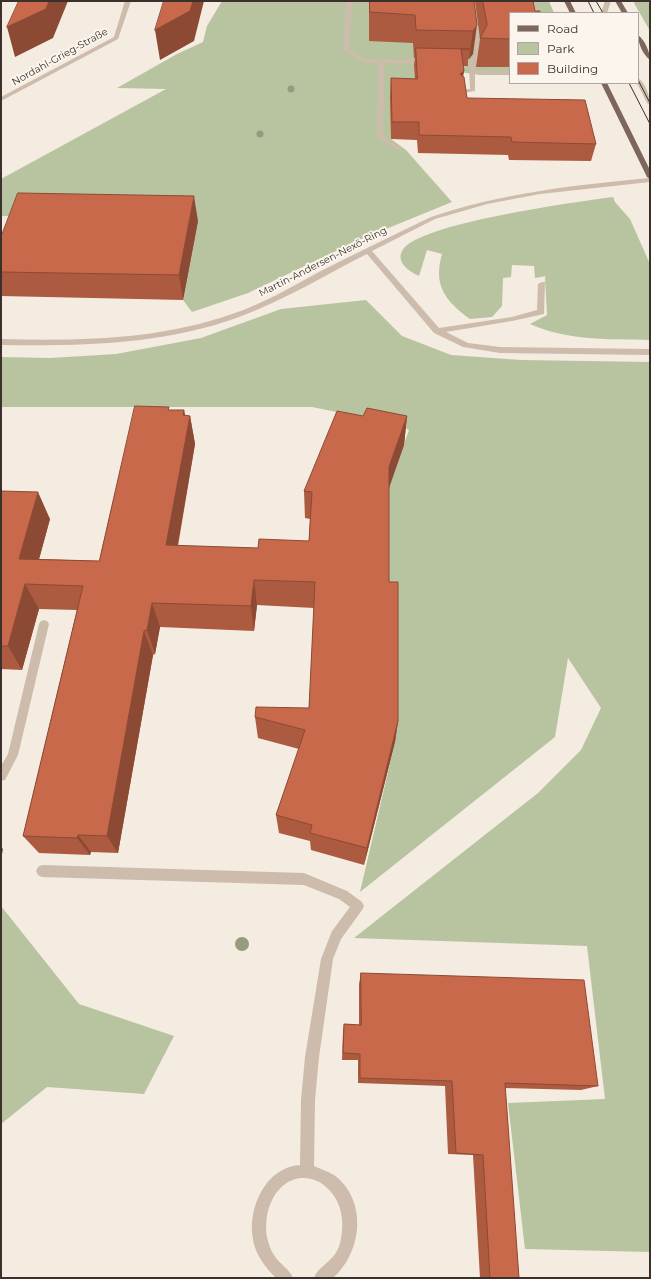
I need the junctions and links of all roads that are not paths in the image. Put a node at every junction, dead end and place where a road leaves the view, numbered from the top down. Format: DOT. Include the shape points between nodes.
graph roads {
  1 [pos="128,1"];
  2 [pos="349,1"];
  3 [pos="472,1"];
  4 [pos="532,1"];
  5 [pos="568,1"];
  6 [pos="608,1"];
  7 [pos="618,1"];
  8 [pos="537,12"];
  9 [pos="573,12"];
  10 [pos="604,12"];
  11 [pos="624,12"];
  12 [pos="639,39"];
  13 [pos="650,58"];
  14 [pos="381,61"];
  15 [pos="434,62"];
  16 [pos="449,62"];
  17 [pos="472,63"];
  18 [pos="473,72"];
  19 [pos="509,73"];
  20 [pos="639,82"];
  21 [pos="604,84"];
  22 [pos="462,91"];
  23 [pos="1,99"];
  24 [pos="650,103"];
  25 [pos="399,149"];
  26 [pos="650,177"];
  27 [pos="650,180"];
  28 [pos="368,251"];
  29 [pos="542,284"];
  30 [pos="437,331"];
  31 [pos="1,342"];
  32 [pos="650,352"];
  33 [pos="44,624"];
  34 [pos="1,776"];
  35 [pos="42,871"];
  36 [pos="307,1170"];
  37 [pos="286,1278"];
  38 [pos="321,1278"];
  1 -- 23 [label="street, Nordahl-Grieg-Straße" via="116,38"];
  2 -- 14 [label="street" via="346,50 364,61"];
  3 -- 17 [label="street" via="478,54"];
  4 -- 8 [label="street"];
  5 -- 9 [label="main road"];
  6 -- 10 [label="street"];
  7 -- 11 [label="main road"];
  12 -- 13 [label="main road"];
  14 -- 15 [label="street"];
  14 -- 25 [label="street" via="380,137"];
  16 -- 17 [label="street"];
  17 -- 18 [label="street"];
  18 -- 19 [label="street"];
  18 -- 22 [label="street" via="473,90"];
  20 -- 24 [label="street"];
  21 -- 26 [label="main road"];
  27 -- 28 [label="street, Martin-Andersen-Nexö-Ring" via="552,190 479,204 433,218"];
  28 -- 30 [label="street"];
  28 -- 31 [label="street, Martin-Andersen-Nexö-Ring" via="267,303 234,316 190,328 135,338 42,343"];
  29 -- 30 [label="street" via="541,312"];
  30 -- 32 [label="street" via="466,344 500,350"];
  33 -- 34 [label="street" via="13,755"];
  35 -- 36 [label="street" via="304,879 343,896 358,906 336,935 326,959 308,1100"];
  36 -- 37 [label="street" via="293,1172 280,1179 269,1190 258,1223 259,1241 265,1257 275,1270"];
  36 -- 38 [label="street" via="322,1174 336,1184 345,1199 350,1217 350,1237 344,1255 333,1270"];
}
